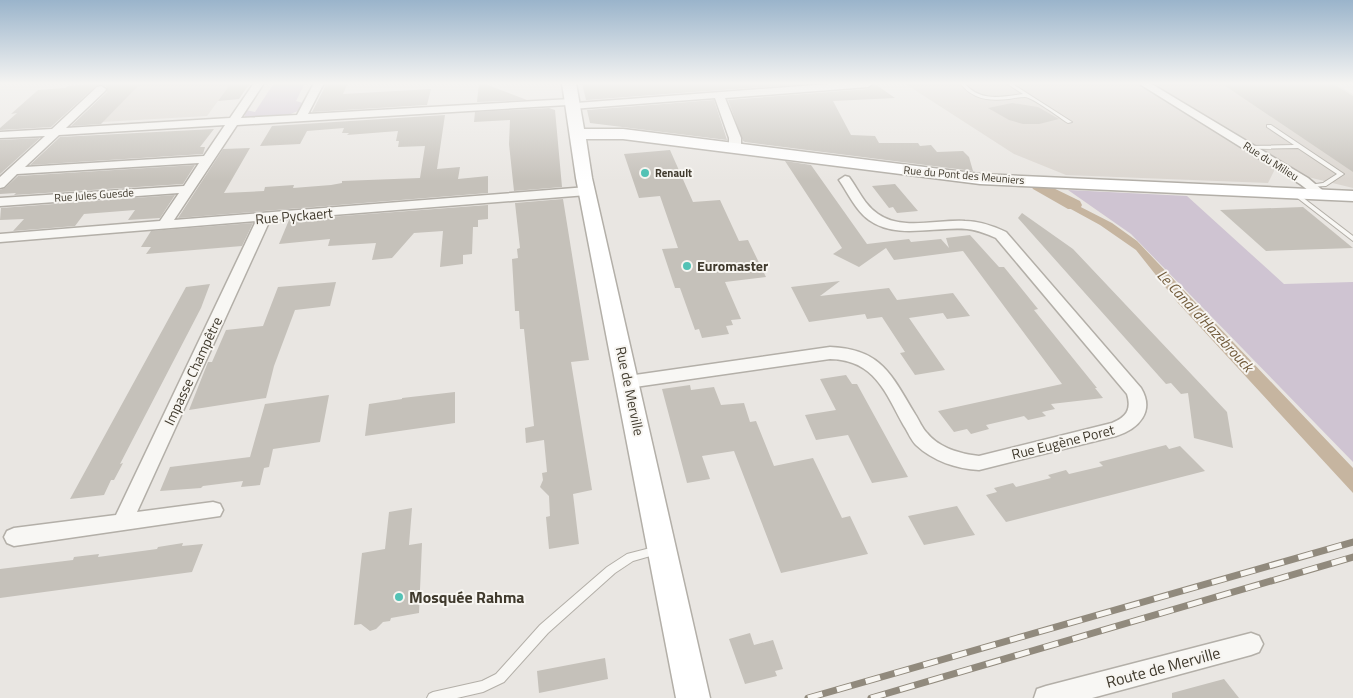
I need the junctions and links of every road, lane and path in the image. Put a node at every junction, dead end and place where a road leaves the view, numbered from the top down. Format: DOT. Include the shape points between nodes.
graph roads {
  1 [pos="73,116"];
  2 [pos="238,116"];
  3 [pos="348,116"];
  4 [pos="573,116"];
  5 [pos="727,116"];
  6 [pos="1060,116"];
  7 [pos="1197,116"];
  8 [pos="301,118"];
  9 [pos="234,121"];
  10 [pos="1070,122"];
  11 [pos="1269,126"];
  12 [pos="56,131"];
  13 [pos="0,134"];
  14 [pos="576,134"];
  15 [pos="1300,146"];
  16 [pos="734,148"];
  17 [pos="1251,148"];
  18 [pos="208,159"];
  19 [pos="13,172"];
  20 [pos="845,180"];
  21 [pos="0,184"];
  22 [pos="188,189"];
  23 [pos="1316,190"];
  24 [pos="587,192"];
  25 [pos="1293,192"];
  26 [pos="1353,196"];
  27 [pos="0,202"];
  28 [pos="264,219"];
  29 [pos="163,226"];
  30 [pos="0,238"];
  31 [pos="1353,239"];
  32 [pos="628,382"];
  33 [pos="213,510"];
  34 [pos="122,523"];
  35 [pos="14,537"];
  36 [pos="663,548"];
  37 [pos="1251,644"];
  38 [pos="433,698"];
  39 [pos="693,698"];
  40 [pos="1046,698"];
  1 -- 12 [label="street"];
  2 -- 9 [label="street"];
  3 -- 8 [label="street"];
  4 -- 14 [label="street, Rue de Merville"];
  5 -- 16 [label="street" via="736,138"];
  6 -- 10 [label="lane"];
  7 -- 17 [label="street, Rue du Milieu"];
  8 -- 9 [label="street"];
  9 -- 12 [label="street"];
  9 -- 18 [label="street"];
  11 -- 15 [label="lane"];
  12 -- 13 [label="street"];
  12 -- 19 [label="street"];
  14 -- 16 [label="street, Rue du Pont des Meuniers" via="616,133"];
  14 -- 24 [label="street, Rue de Merville"];
  15 -- 17 [label="lane"];
  15 -- 23 [label="lane" via="1341,174"];
  16 -- 25 [label="street, Rue du Pont des Meuniers" via="960,177"];
  17 -- 23 [label="street, Rue du Milieu"];
  18 -- 19 [label="street"];
  18 -- 22 [label="street"];
  19 -- 21 [label="street"];
  20 -- 32 [label="street, Rue Eugène Poret" via="868,212 881,222 902,227 967,223 989,228 1006,239 1136,392 1138,414 1133,420 1107,431 979,463 949,458 929,446 921,439 882,372 851,354 830,353"];
  22 -- 27 [label="street, Rue Jules Guesde"];
  22 -- 29 [label="street"];
  23 -- 25 [label="street, Rue du Pont des Meuniers"];
  23 -- 26 [label="street, Rue du Pont des Meuniers"];
  24 -- 28 [label="street, Rue Pyckaert"];
  24 -- 32 [label="street, Rue de Merville"];
  25 -- 31 [label="lane"];
  28 -- 29 [label="street, Rue Pyckaert"];
  28 -- 34 [label="street, Impasse Champêtre"];
  29 -- 30 [label="street, Rue Pyckaert"];
  32 -- 36 [label="street, Rue de Merville"];
  33 -- 34 [label="street"];
  34 -- 35 [label="street"];
  36 -- 38 [label="lane" via="638,553 611,570 544,629 510,669 492,683"];
  36 -- 39 [label="street, Rue de Merville"];
  37 -- 40 [label="street, Route de Merville"];
}
